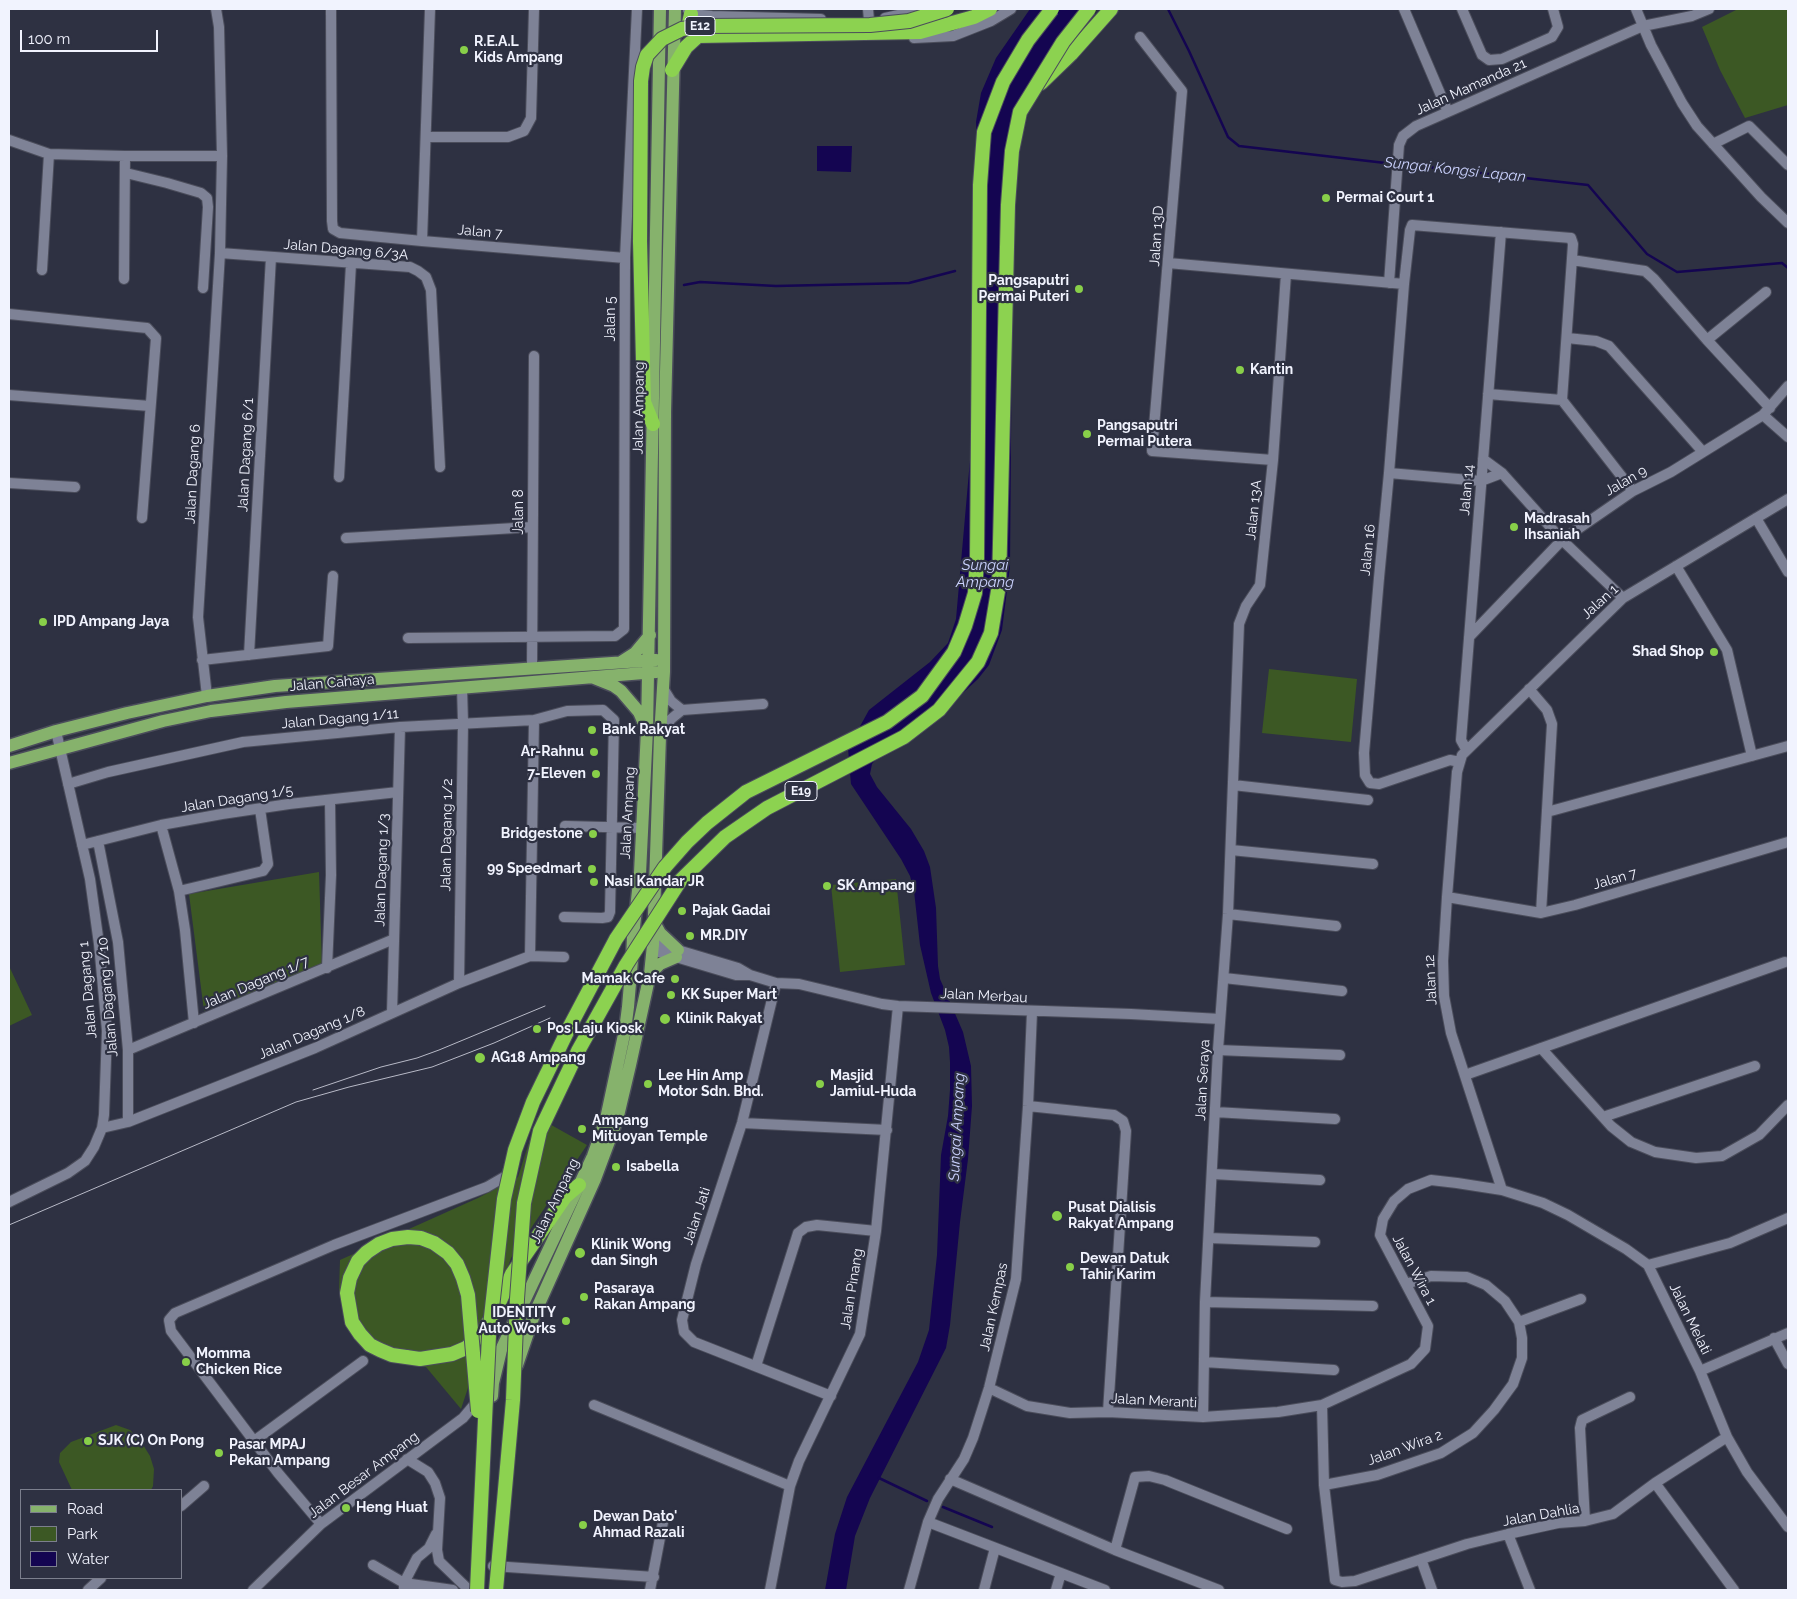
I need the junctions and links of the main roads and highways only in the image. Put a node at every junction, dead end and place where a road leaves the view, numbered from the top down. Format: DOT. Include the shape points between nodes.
graph roads {
  1 [pos="660,9"];
  2 [pos="675,9"];
  3 [pos="947,9"];
  4 [pos="990,9"];
  5 [pos="1052,9"];
  6 [pos="1090,9"];
  7 [pos="1111,9"];
  8 [pos="689,12"];
  9 [pos="698,36"];
  10 [pos="672,70"];
  11 [pos="1036,88"];
  12 [pos="657,416"];
  13 [pos="650,635"];
  14 [pos="621,662"];
  15 [pos="649,666"];
  16 [pos="664,666"];
  17 [pos="591,677"];
  18 [pos="647,730"];
  19 [pos="9,746"];
  20 [pos="9,763"];
  21 [pos="640,873"];
  22 [pos="654,922"];
  23 [pos="653,945"];
  24 [pos="632,960"];
  25 [pos="650,974"];
  26 [pos="580,1184"];
  27 [pos="483,1466"];
  28 [pos="471,1590"];
  29 [pos="477,1590"];
  30 [pos="490,1590"];
  31 [pos="496,1590"];
  1 -- 12 [label="main road, Jalan Ampang"];
  2 -- 10 [label="main road, Jalan Ampang"];
  3 -- 12 [label="highway, E12, bridge" via="909,21 870,25 702,26 682,29 662,39 647,55 640,81 644,402"];
  4 -- 9 [label="highway, E12" via="974,17 920,32"];
  5 -- 27 [label="highway, E19, bridge" via="1028,40 1003,82 984,132 980,184 978,558 975,593 954,652 922,696 887,722 746,792 707,823 665,867 616,939 533,1102 515,1150 504,1199 489,1335"];
  6 -- 11 [label="highway, E19, bridge" via="1063,42"];
  7 -- 11 [label="highway"];
  8 -- 9 [label="highway" via="691,29"];
  9 -- 10 [label="highway, E12" via="686,46"];
  10 -- 12 [label="main road, Jalan Ampang" via="673,114"];
  11 -- 31 [label="highway, E19, bridge" via="1020,112 1012,151 999,584 991,633 978,662 939,710 904,737 767,808 725,837 680,882 626,965 578,1051 540,1131 524,1203 513,1400"];
  12 -- 13 [label="main road, Jalan Ampang"];
  12 -- 16 [label="main road, Jalan Ampang"];
  13 -- 14 [label="main road" via="635,653"];
  13 -- 15 [label="main road, Jalan Ampang"];
  14 -- 15 [label="main road, Jalan Cahaya"];
  14 -- 19 [label="main road, Jalan Cahaya" via="275,686 127,713"];
  15 -- 16 [label="main road, Jalan Cahaya"];
  15 -- 17 [label="main road, Jalan Cahaya"];
  15 -- 18 [label="main road, Jalan Ampang"];
  16 -- 22 [label="main road, Jalan Ampang"];
  17 -- 18 [label="main road" via="621,691"];
  17 -- 20 [label="main road, Jalan Cahaya" via="286,702 211,712 162,721"];
  18 -- 21 [label="main road, Jalan Ampang"];
  21 -- 23 [label="main road" via="647,898 645,936"];
  21 -- 24 [label="main road, Jalan Ampang"];
  22 -- 23 [label="main road, Jalan Ampang"];
  22 -- 25 [label="main road" via="677,954"];
  23 -- 24 [label="main road" via="642,948"];
  23 -- 25 [label="main road, Jalan Ampang"];
  24 -- 26 [label="main road, Jalan Ampang" via="625,1030 606,1119"];
  25 -- 30 [label="main road, Jalan Ampang" via="617,1120 534,1315 508,1391"];
  26 -- 27 [label="highway, bridge" via="565,1197 512,1274 482,1334 466,1348 452,1354 406,1357 392,1355 370,1345 352,1322 346,1292 350,1278 358,1261 367,1252 392,1239 421,1238 448,1253 457,1264 468,1295"];
  26 -- 28 [label="main road, Jalan Ampang" via="501,1350 493,1383"];
  27 -- 29 [label="highway, E19, bridge"];
}
